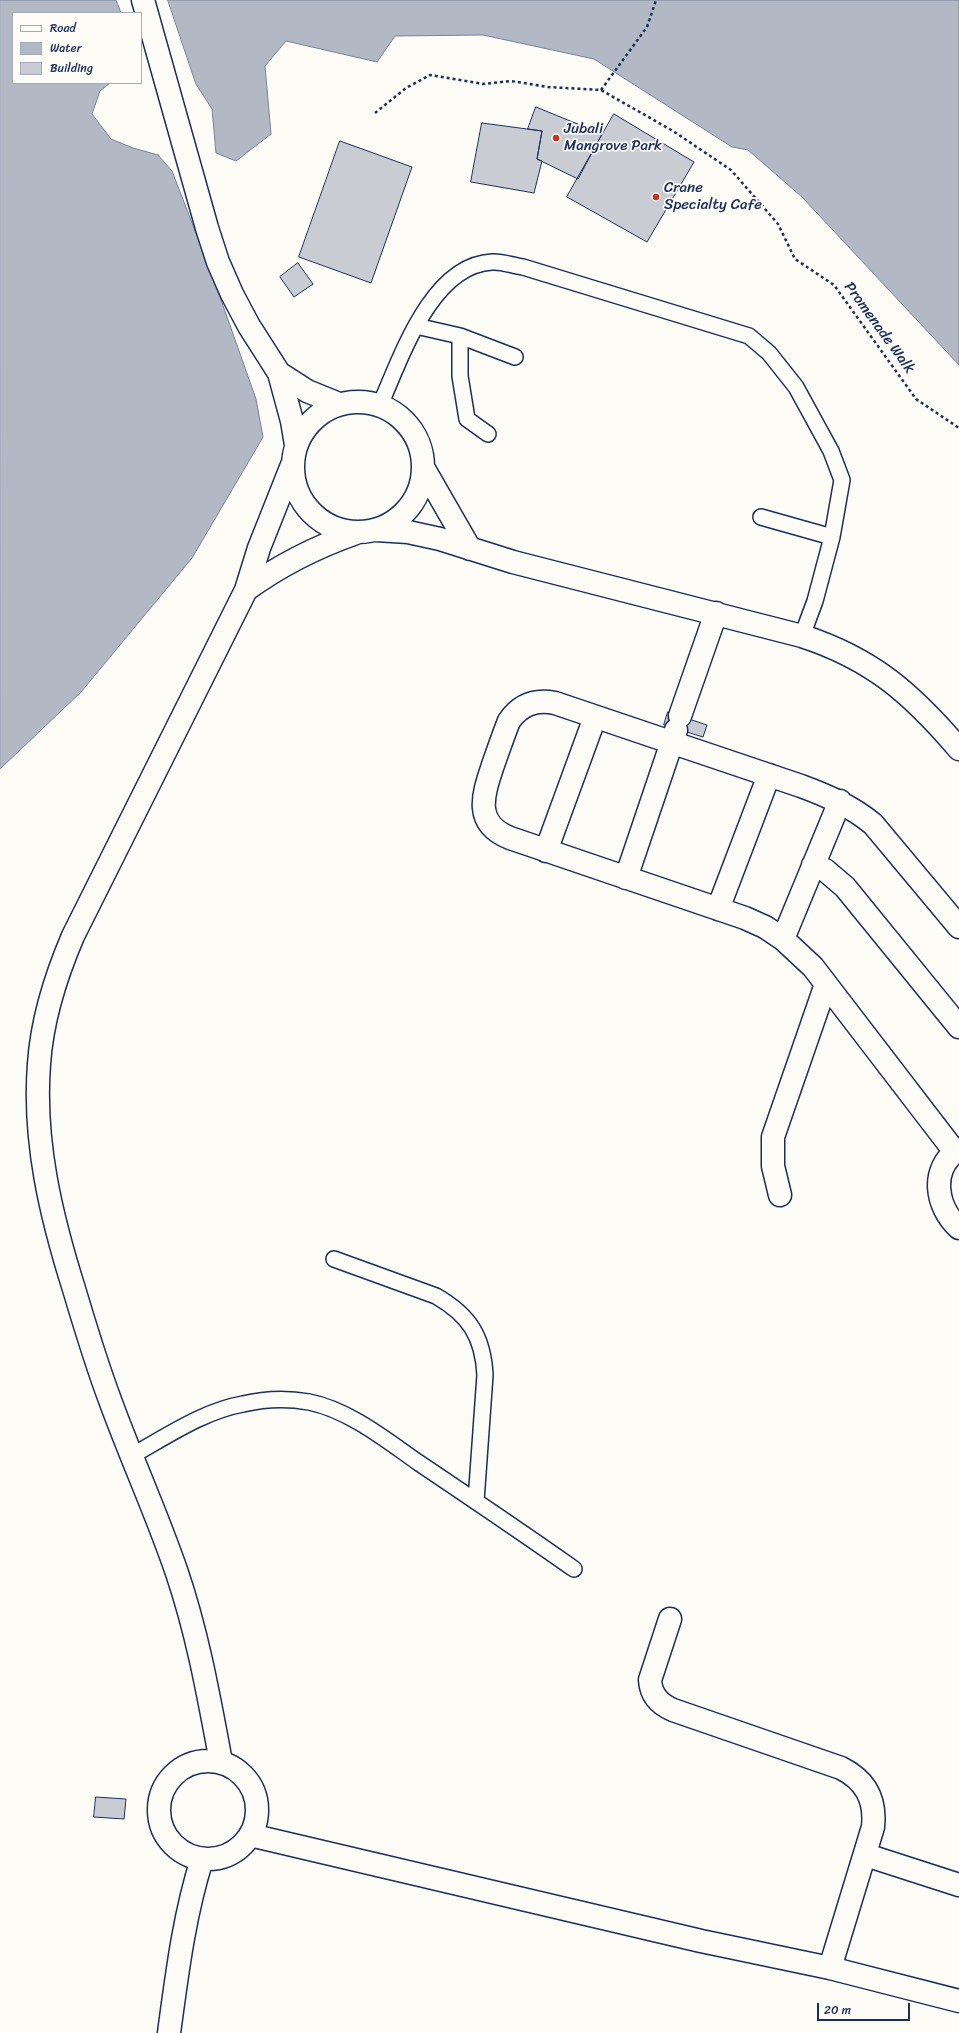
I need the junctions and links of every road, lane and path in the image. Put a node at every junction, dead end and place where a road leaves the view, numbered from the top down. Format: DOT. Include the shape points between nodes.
graph roads {
  1 [pos="143,0"];
  2 [pos="656,0"];
  3 [pos="601,90"];
  4 [pos="375,113"];
  5 [pos="416,326"];
  6 [pos="460,336"];
  7 [pos="515,357"];
  8 [pos="279,373"];
  9 [pos="339,404"];
  10 [pos="380,405"];
  11 [pos="959,428"];
  12 [pos="488,434"];
  13 [pos="294,455"];
  14 [pos="424,469"];
  15 [pos="761,517"];
  16 [pos="366,532"];
  17 [pos="832,537"];
  18 [pos="470,549"];
  19 [pos="246,590"];
  20 [pos="716,613"];
  21 [pos="802,636"];
  22 [pos="595,717"];
  23 [pos="676,729"];
  24 [pos="959,750"];
  25 [pos="769,775"];
  26 [pos="840,801"];
  27 [pos="546,851"];
  28 [pos="813,865"];
  29 [pos="626,878"];
  30 [pos="718,909"];
  31 [pos="959,927"];
  32 [pos="783,938"];
  33 [pos="826,984"];
  34 [pos="959,1027"];
  35 [pos="957,1151"];
  36 [pos="780,1195"];
  37 [pos="959,1228"];
  38 [pos="334,1260"];
  39 [pos="131,1456"];
  40 [pos="476,1501"];
  41 [pos="574,1569"];
  42 [pos="670,1619"];
  43 [pos="221,1762"];
  44 [pos="250,1835"];
  45 [pos="866,1855"];
  46 [pos="202,1859"];
  47 [pos="959,1885"];
  48 [pos="830,1968"];
  49 [pos="959,2000"];
  50 [pos="169,2033"];
  1 -- 8 [label="street" via="206,228 218,262 249,326"];
  2 -- 3 [label="path" via="647,27"];
  3 -- 4 [label="path" via="548,87 511,81 483,84 430,75 406,88"];
  3 -- 11 [label="path, Promenade Walk" via="673,131 731,170 778,224 795,259 834,285 916,399"];
  5 -- 6 [label="lane"];
  5 -- 10 [label="lane"];
  5 -- 17 [label="lane" via="439,290 463,271 493,262 523,267 750,336 769,353 796,386 831,451 842,480"];
  6 -- 7 [label="lane"];
  6 -- 12 [label="lane" via="460,376 467,419"];
  8 -- 9 [label="street" via="307,391"];
  8 -- 13 [label="street" via="292,421"];
  9 -- 10 [label="street" via="360,401"];
  9 -- 13 [label="street" via="321,413 306,427"];
  10 -- 14 [label="street" via="398,415 412,430 421,448"];
  13 -- 16 [label="street" via="295,486 303,505 318,520 336,529"];
  13 -- 19 [label="street"];
  14 -- 16 [label="street" via="420,489 410,507 395,521"];
  14 -- 18 [label="street"];
  15 -- 17 [label="lane"];
  16 -- 18 [label="street" via="408,532"];
  16 -- 19 [label="street" via="298,557"];
  17 -- 21 [label="lane" via="815,601"];
  18 -- 20 [label="street"];
  19 -- 39 [label="street" via="73,936 51,994 44,1026 37,1104 46,1184 94,1354"];
  20 -- 21 [label="street"];
  20 -- 23 [label="street"];
  21 -- 24 [label="street" via="843,651 894,683 918,703"];
  22 -- 23 [label="street"];
  22 -- 27 [label="street"];
  22 -- 27 [label="street" via="544,701 534,702 515,713 504,731 483,796 485,814 494,829 502,834"];
  23 -- 25 [label="street"];
  23 -- 29 [label="street"];
  25 -- 26 [label="street"];
  25 -- 30 [label="street"];
  26 -- 28 [label="street"];
  26 -- 31 [label="street" via="873,824"];
  27 -- 29 [label="street"];
  28 -- 32 [label="street"];
  28 -- 34 [label="street" via="830,874 845,887"];
  29 -- 30 [label="street"];
  30 -- 32 [label="street" via="765,927"];
  32 -- 33 [label="street" via="799,952"];
  33 -- 35 [label="street"];
  33 -- 36 [label="street" via="773,1137 773,1166"];
  35 -- 37 [label="street" via="946,1163 940,1177 939,1191 948,1218"];
  38 -- 40 [label="lane" via="436,1296 463,1315 473,1328 480,1342 485,1374"];
  39 -- 40 [label="lane" via="198,1420 227,1408 264,1400 288,1399 310,1402 356,1421"];
  39 -- 43 [label="street" via="162,1531 191,1618 203,1665"];
  40 -- 41 [label="lane"];
  42 -- 45 [label="street" via="650,1680 651,1688 659,1702 665,1707 853,1774 866,1787 873,1803 873,1827"];
  43 -- 44 [label="street" via="243,1774 251,1785 257,1810 256,1822"];
  43 -- 46 [label="street" via="207,1760 181,1768 171,1776 159,1800 158,1814 161,1827 168,1839 188,1856"];
  44 -- 46 [label="street" via="230,1854"];
  44 -- 48 [label="street" via="701,1941"];
  45 -- 47 [label="street"];
  45 -- 48 [label="street"];
  46 -- 50 [label="street" via="182,1939"];
  48 -- 49 [label="street"];
}
